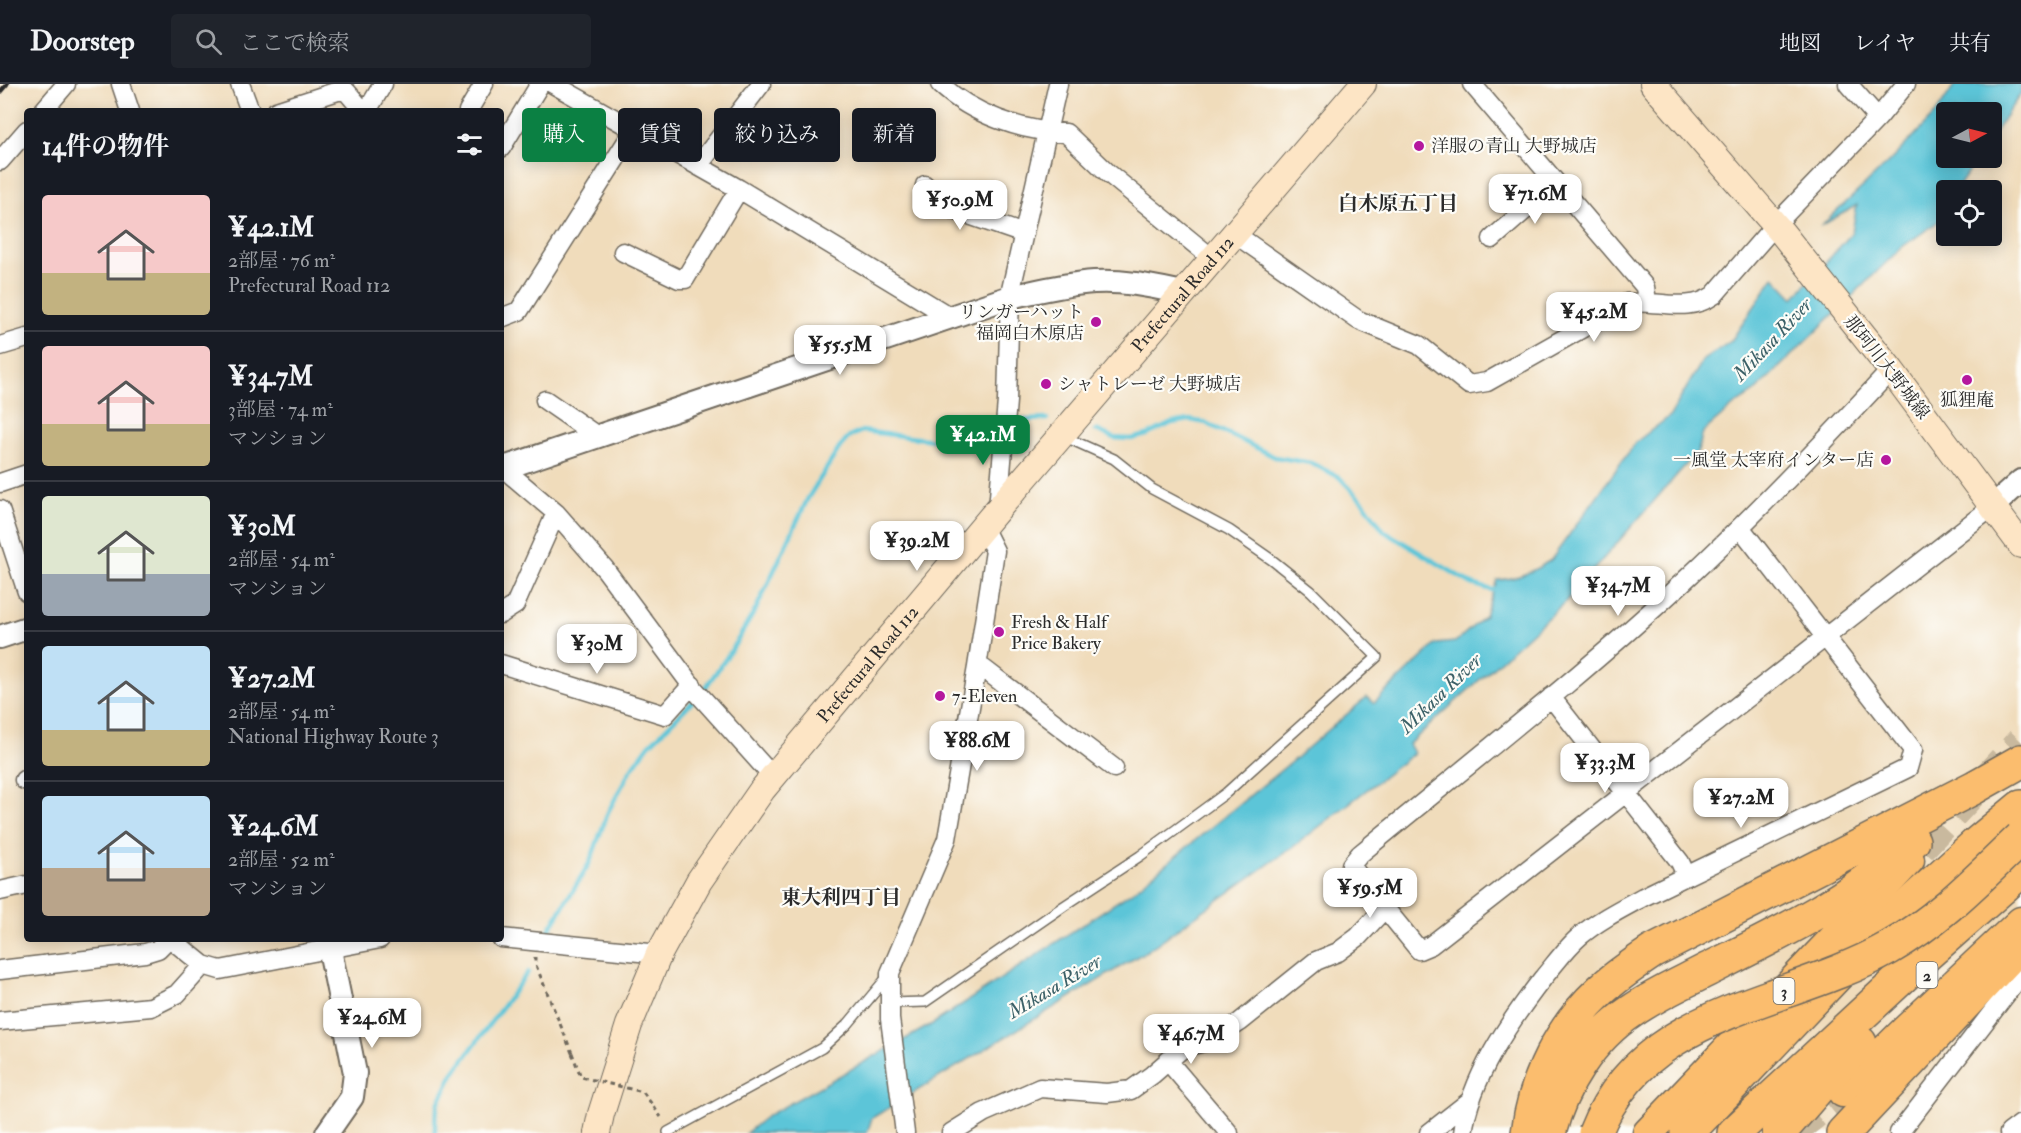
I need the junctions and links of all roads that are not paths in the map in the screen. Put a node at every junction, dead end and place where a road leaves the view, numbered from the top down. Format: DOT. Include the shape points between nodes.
graph roads {
  1 [pos="66,84"];
  2 [pos="121,84"];
  3 [pos="240,84"];
  4 [pos="383,84"];
  5 [pos="484,84"];
  6 [pos="540,84"];
  7 [pos="553,84"];
  8 [pos="761,84"];
  9 [pos="940,84"];
  10 [pos="1058,84"];
  11 [pos="1363,84"];
  12 [pos="1472,84"];
  13 [pos="1653,84"];
  14 [pos="1848,84"];
  15 [pos="1906,84"];
  16 [pos="46,108"];
  17 [pos="129,108"];
  18 [pos="249,108"];
  19 [pos="285,108"];
  20 [pos="362,108"];
  21 [pos="367,108"];
  22 [pos="470,108"];
  23 [pos="1878,118"];
  24 [pos="618,121"];
  25 [pos="1047,132"];
  26 [pos="24,133"];
  27 [pos="504,143"];
  28 [pos="618,155"];
  29 [pos="0,161"];
  30 [pos="691,162"];
  31 [pos="698,166"];
  32 [pos="1556,183"];
  33 [pos="925,185"];
  34 [pos="740,189"];
  35 [pos="1779,229"];
  36 [pos="1024,234"];
  37 [pos="1235,234"];
  38 [pos="1492,240"];
  39 [pos="623,252"];
  40 [pos="1213,259"];
  41 [pos="1183,293"];
  42 [pos="1010,297"];
  43 [pos="1647,302"];
  44 [pos="504,317"];
  45 [pos="952,318"];
  46 [pos="24,339"];
  47 [pos="0,346"];
  48 [pos="1892,370"];
  49 [pos="545,400"];
  50 [pos="1061,435"];
  51 [pos="597,436"];
  52 [pos="504,466"];
  53 [pos="504,469"];
  54 [pos="24,475"];
  55 [pos="2021,481"];
  56 [pos="0,483"];
  57 [pos="1992,507"];
  58 [pos="0,510"];
  59 [pos="556,513"];
  60 [pos="991,518"];
  61 [pos="1740,527"];
  62 [pos="2021,545"];
  63 [pos="24,583"];
  64 [pos="504,612"];
  65 [pos="24,629"];
  66 [pos="0,636"];
  67 [pos="1826,637"];
  68 [pos="504,665"];
  69 [pos="977,668"];
  70 [pos="697,692"];
  71 [pos="1551,697"];
  72 [pos="2021,762"];
  73 [pos="1114,768"];
  74 [pos="773,777"];
  75 [pos="1626,793"];
  76 [pos="2021,807"];
  77 [pos="2021,838"];
  78 [pos="1917,845"];
  79 [pos="2021,871"];
  80 [pos="1686,875"];
  81 [pos="2021,879"];
  82 [pos="24,886"];
  83 [pos="0,891"];
  84 [pos="1385,908"];
  85 [pos="2021,922"];
  86 [pos="504,938"];
  87 [pos="166,942"];
  88 [pos="173,942"];
  89 [pos="366,942"];
  90 [pos="2021,944"];
  91 [pos="330,950"];
  92 [pos="659,954"];
  93 [pos="203,965"];
  94 [pos="0,970"];
  95 [pos="890,973"];
  96 [pos="2021,975"];
  97 [pos="890,1011"];
  98 [pos="0,1021"];
  99 [pos="1168,1061"];
  100 [pos="1832,1072"];
  101 [pos="1472,1100"];
  102 [pos="2021,1124"];
  103 [pos="668,1132"];
  104 [pos="327,1133"];
  105 [pos="597,1133"];
  106 [pos="904,1133"];
  107 [pos="951,1133"];
  108 [pos="1229,1133"];
  109 [pos="1429,1133"];
  110 [pos="1463,1133"];
  111 [pos="1528,1133"];
  112 [pos="1549,1133"];
  113 [pos="1595,1133"];
  114 [pos="1648,1133"];
  115 [pos="1687,1133"];
  116 [pos="1734,1133"];
  117 [pos="1779,1133"];
  118 [pos="1843,1133"];
  119 [pos="1899,1133"];
  120 [pos="2009,1133"];
  1 -- 16 [label="street"];
  2 -- 17 [label="street"];
  3 -- 18 [label="street"];
  4 -- 21 [label="street"];
  5 -- 22 [label="street"];
  6 -- 27 [label="street"];
  7 -- 24 [label="street"];
  8 -- 31 [label="street"];
  9 -- 25 [label="street" via="994,119"];
  10 -- 25 [label="street"];
  11 -- 37 [label="main road, Prefectural Road 112"];
  12 -- 32 [label="street"];
  13 -- 35 [label="main road, 那珂川大野城線"];
  14 -- 23 [label="street"];
  15 -- 23 [label="street"];
  19 -- 20 [label="street" via="341,90"];
  23 -- 35 [label="street"];
  25 -- 36 [label="street"];
  25 -- 40 [label="street" via="1066,133 1108,173"];
  26 -- 29 [label="street"];
  28 -- 44 [label="street" via="519,311"];
  30 -- 31 [label="street"];
  31 -- 34 [label="street"];
  32 -- 38 [label="street"];
  32 -- 43 [label="street" via="1645,287"];
  33 -- 36 [label="street" via="943,206"];
  34 -- 39 [label="street" via="685,279"];
  34 -- 45 [label="street"];
  35 -- 43 [label="street" via="1704,302 1687,306"];
  35 -- 48 [label="main road, 那珂川大野城線"];
  36 -- 42 [label="street"];
  37 -- 40 [label="main road, Prefectural Road 112"];
  37 -- 43 [label="street" via="1358,320 1419,345 1469,385 1487,382 1627,303"];
  40 -- 41 [label="main road, Prefectural Road 112"];
  41 -- 42 [label="street" via="1137,284 1096,282"];
  41 -- 50 [label="main road, Prefectural Road 112"];
  42 -- 45 [label="street"];
  42 -- 60 [label="street" via="1005,421"];
  45 -- 51 [label="street"];
  46 -- 47 [label="street"];
  48 -- 57 [label="main road, 那珂川大野城線"];
  48 -- 61 [label="street"];
  49 -- 51 [label="street"];
  50 -- 60 [label="main road, Prefectural Road 112"];
  50 -- 97 [label="lane" via="1114,459 1152,489 1229,530 1272,560 1311,591 1377,657 1226,793 1149,849 925,1002"];
  51 -- 52 [label="street"];
  53 -- 59 [label="street"];
  54 -- 56 [label="street"];
  55 -- 57 [label="street"];
  57 -- 62 [label="main road, 那珂川大野城線"];
  57 -- 67 [label="street"];
  58 -- 63 [label="street"];
  59 -- 64 [label="street" via="515,605"];
  59 -- 70 [label="street" via="605,570"];
  60 -- 69 [label="street" via="995,551"];
  60 -- 74 [label="main road, Prefectural Road 112"];
  61 -- 67 [label="street"];
  61 -- 71 [label="street"];
  65 -- 66 [label="street"];
  67 -- 75 [label="street"];
  67 -- 80 [label="street" via="1912,750 1908,768"];
  68 -- 70 [label="street" via="665,715"];
  69 -- 73 [label="street" via="984,669"];
  69 -- 95 [label="street" via="946,839"];
  70 -- 74 [label="street"];
  71 -- 75 [label="street"];
  71 -- 84 [label="street" via="1360,854 1352,865"];
  72 -- 111 [label="highway" via="1652,952 1624,971 1599,992 1563,1035 1536,1093"];
  74 -- 92 [label="main road, Prefectural Road 112" via="699,881"];
  75 -- 80 [label="street"];
  75 -- 84 [label="street" via="1425,948 1419,950"];
  76 -- 115 [label="highway" via="1871,939"];
  77 -- 113 [label="highway, bridge" via="1949,906 1887,949 1822,978 1709,1019 1654,1053 1615,1094"];
  78 -- 112 [label="highway" via="1826,908 1630,1012 1585,1057 1565,1088"];
  78 -- 114 [label="highway, 3"];
  79 -- 100 [label="highway" via="1926,955"];
  80 -- 101 [label="street" via="1604,918 1579,937 1534,990 1496,1047"];
  81 -- 100 [label="highway, 2"];
  82 -- 83 [label="street"];
  84 -- 99 [label="street" via="1358,937 1338,952 1316,961 1240,1022 1212,1041 1184,1047"];
  85 -- 100 [label="highway" via="1906,1030"];
  86 -- 92 [label="street"];
  87 -- 94 [label="street" via="145,953"];
  88 -- 93 [label="street"];
  89 -- 91 [label="street"];
  90 -- 118 [label="highway"];
  91 -- 93 [label="street" via="220,970"];
  91 -- 104 [label="street" via="355,1073 352,1097"];
  92 -- 105 [label="main road, Prefectural Road 112" via="629,1025"];
  93 -- 98 [label="street" via="177,994 151,1007"];
  95 -- 97 [label="street"];
  95 -- 103 [label="lane" via="848,1024 822,1048"];
  96 -- 119 [label="street"];
  97 -- 106 [label="street"];
  99 -- 107 [label="street" via="1131,1090 1107,1093 1040,1088 983,1113"];
  99 -- 108 [label="street"];
  100 -- 116 [label="highway"];
  100 -- 117 [label="highway"];
  101 -- 109 [label="street"];
  101 -- 110 [label="street"];
  102 -- 120 [label="street"];
}
